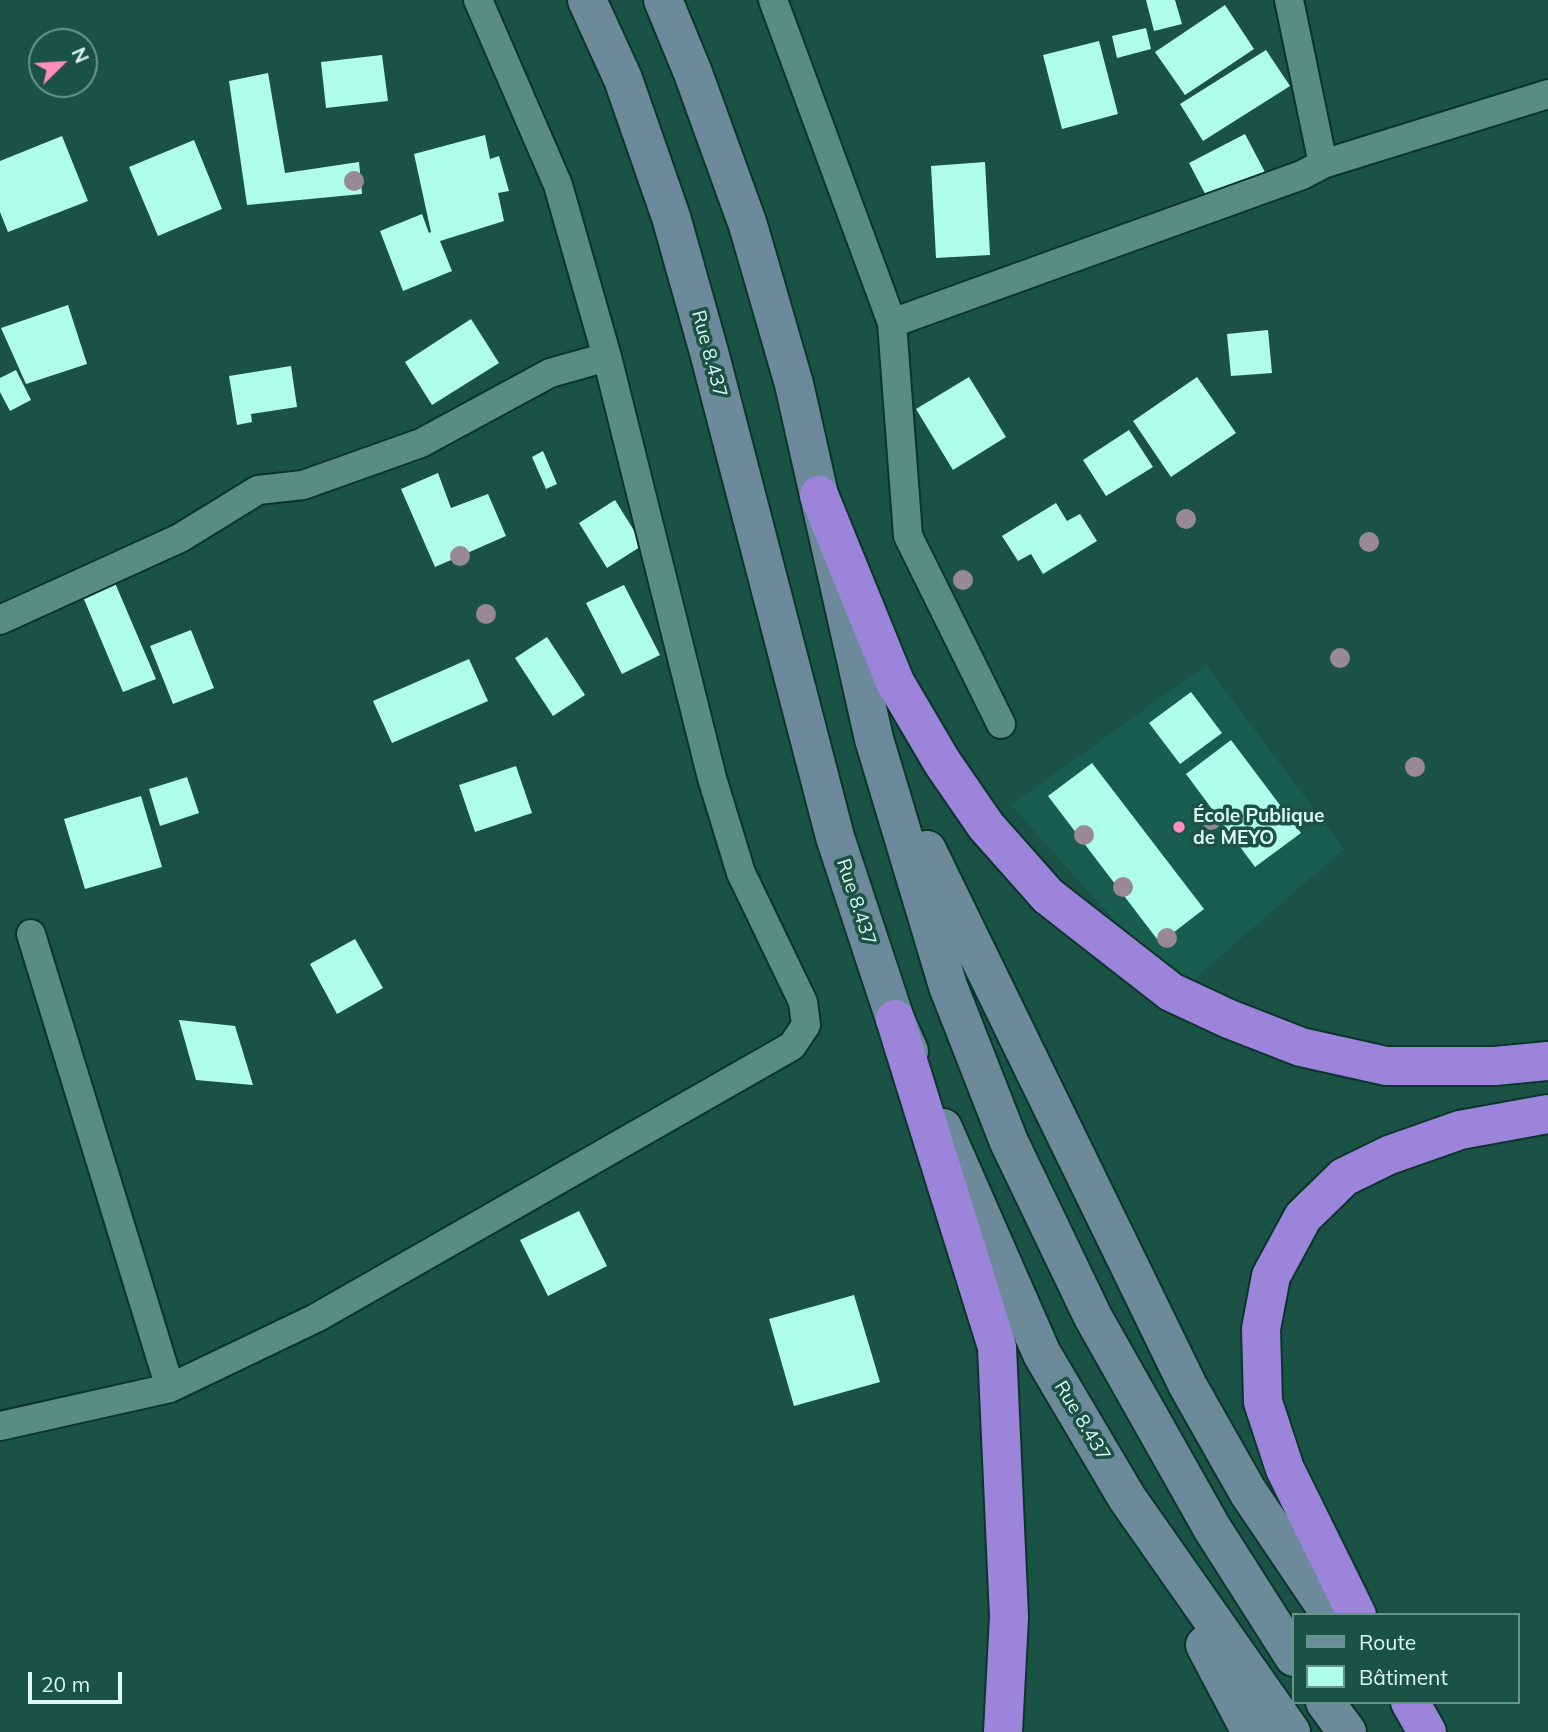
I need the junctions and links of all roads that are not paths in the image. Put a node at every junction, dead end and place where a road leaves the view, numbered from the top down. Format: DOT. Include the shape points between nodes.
graph roads {
  1 [pos="478,0"];
  2 [pos="587,0"];
  3 [pos="663,0"];
  4 [pos="773,0"];
  5 [pos="1289,0"];
  6 [pos="1548,93"];
  7 [pos="1323,164"];
  8 [pos="892,323"];
  9 [pos="607,357"];
  10 [pos="819,495"];
  11 [pos="0,620"];
  12 [pos="1001,724"];
  13 [pos="874,739"];
  14 [pos="31,934"];
  15 [pos="895,1019"];
  16 [pos="1548,1060"];
  17 [pos="1548,1114"];
  18 [pos="170,1388"];
  19 [pos="0,1426"];
  20 [pos="1127,1498"];
  21 [pos="1330,1613"];
  22 [pos="1356,1613"];
  23 [pos="1292,1654"];
  24 [pos="1327,1704"];
  25 [pos="1394,1704"];
  26 [pos="1411,1704"];
  27 [pos="1003,1732"];
  28 [pos="1251,1732"];
  29 [pos="1291,1732"];
  30 [pos="1348,1732"];
  31 [pos="1415,1732"];
  32 [pos="1427,1732"];
  1 -- 9 [label="street" via="558,185"];
  2 -- 15 [label="main road, Rue 8.437" via="623,79 671,217 835,837"];
  3 -- 10 [label="main road" via="748,225 794,384"];
  4 -- 8 [label="street"];
  5 -- 7 [label="street"];
  6 -- 7 [label="street"];
  7 -- 8 [label="street"];
  8 -- 12 [label="street" via="908,536"];
  9 -- 11 [label="street" via="550,373 421,443 303,485 258,490 180,538"];
  9 -- 18 [label="street" via="712,778 741,873 803,1002 806,1025 792,1046 328,1311"];
  10 -- 13 [label="main road"];
  10 -- 16 [label="highway" via="895,681 986,826 1048,896 1171,992 1301,1047 1386,1066 1494,1066"];
  13 -- 21 [label="main road" via="1188,1386 1248,1492"];
  13 -- 23 [label="main road" via="948,986 1009,1142 1093,1317 1212,1528"];
  14 -- 18 [label="street"];
  15 -- 20 [label="main road, Rue 8.437" via="1042,1353"];
  15 -- 27 [label="highway" via="997,1347 1009,1617"];
  17 -- 22 [label="highway" via="1460,1130 1389,1154 1344,1177 1304,1217 1271,1276 1261,1329 1264,1402 1285,1469"];
  18 -- 19 [label="street"];
  20 -- 28 [label="main road"];
  20 -- 29 [label="main road, Rue 8.437"];
  24 -- 30 [label="main road"];
  25 -- 31 [label="main road"];
  26 -- 32 [label="highway"];
}
